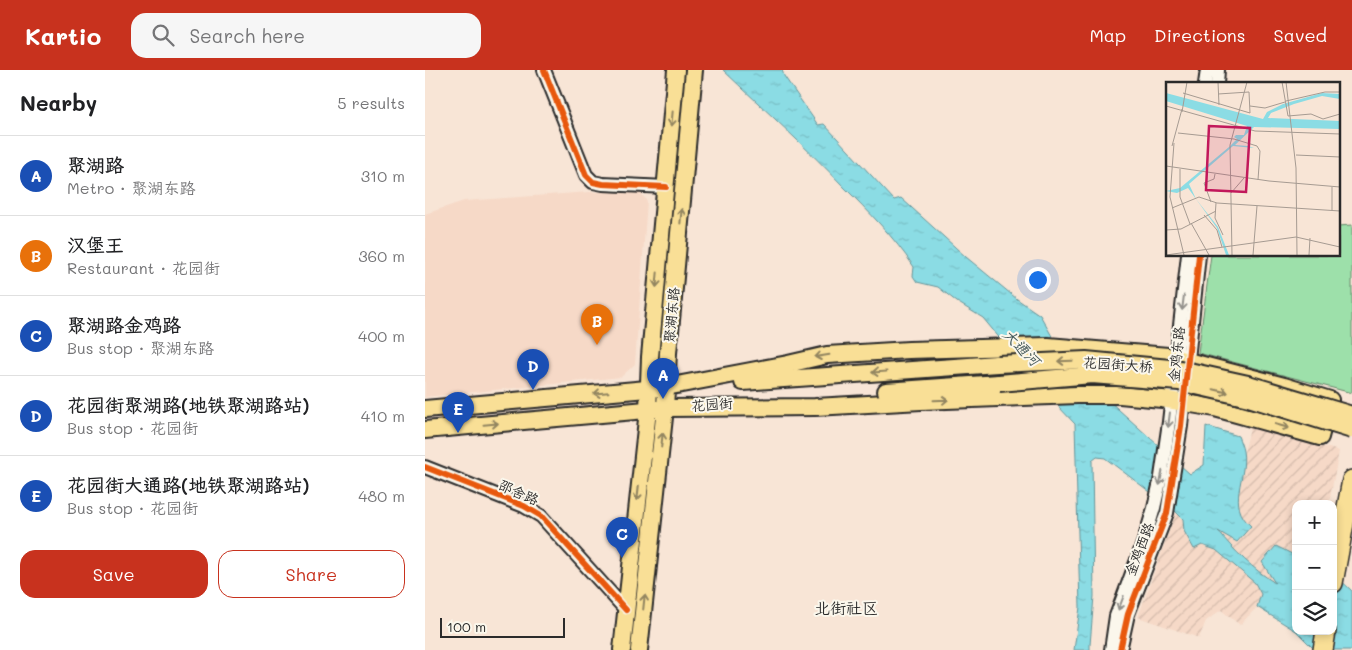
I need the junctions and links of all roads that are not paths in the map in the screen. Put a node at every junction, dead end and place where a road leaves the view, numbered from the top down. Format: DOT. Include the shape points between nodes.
graph roads {
  1 [pos="544,70"];
  2 [pos="677,70"];
  3 [pos="694,70"];
  4 [pos="666,187"];
  5 [pos="1188,256"];
  6 [pos="1199,256"];
  7 [pos="1182,359"];
  8 [pos="997,364"];
  9 [pos="999,383"];
  10 [pos="667,387"];
  11 [pos="649,389"];
  12 [pos="1178,401"];
  13 [pos="665,408"];
  14 [pos="425,409"];
  15 [pos="648,410"];
  16 [pos="1352,415"];
  17 [pos="425,430"];
  18 [pos="1352,430"];
  19 [pos="1166,448"];
  20 [pos="1177,456"];
  21 [pos="425,467"];
  22 [pos="1351,486"];
  23 [pos="1337,561"];
  24 [pos="626,610"];
  25 [pos="1325,635"];
  26 [pos="621,650"];
  27 [pos="639,650"];
  28 [pos="1111,650"];
  29 [pos="1120,650"];
  30 [pos="1323,650"];
  1 -- 4 [label="street" via="586,175 593,182"];
  2 -- 4 [label="main road, 聚湖东路, one-way"];
  10 -- 3 [label="main road, 聚湖东路, one-way"];
  4 -- 11 [label="main road, 聚湖东路, one-way"];
  5 -- 7 [label="street, 金鸡东路, one-way"];
  6 -- 7 [label="street, 金鸡东路"];
  7 -- 10 [label="main road, one-way" via="1063,347 827,355"];
  7 -- 12 [label="street, 金鸡东路"];
  12 -- 7 [label="main road, one-way" via="1250,416 1320,437 1330,400"];
  8 -- 10 [label="main road, 花园街, one-way"];
  16 -- 8 [label="main road, 花园街大桥, one-way, bridge" via="1248,384 1180,369 1085,360"];
  9 -- 13 [label="main road, 花园街"];
  9 -- 18 [label="main road, 花园街大桥, one-way, bridge" via="1092,375 1179,382 1249,398"];
  10 -- 11 [label="main road, 花园街"];
  10 -- 13 [label="main road, 聚湖东路"];
  11 -- 14 [label="main road, 花园街, one-way"];
  11 -- 15 [label="main road, 聚湖东路"];
  13 -- 12 [label="main road, one-way" via="815,407 1043,396 1120,395"];
  12 -- 19 [label="street, 金鸡东路, one-way"];
  12 -- 20 [label="street, 金鸡东路"];
  13 -- 15 [label="main road, 花园街"];
  27 -- 13 [label="main road, 聚湖东路, one-way"];
  17 -- 15 [label="main road, 花园街, one-way"];
  15 -- 24 [label="main road, 聚湖东路, one-way"];
  19 -- 28 [label="street, 金鸡西路, one-way" via="1155,508 1116,616"];
  20 -- 29 [label="street, 金鸡西路" via="1167,513 1128,614"];
  21 -- 24 [label="street, 邵舍路" via="524,506 541,516"];
  22 -- 23 [label="highway"];
  24 -- 26 [label="main road, 聚湖东路"];
  25 -- 30 [label="highway"];
}
